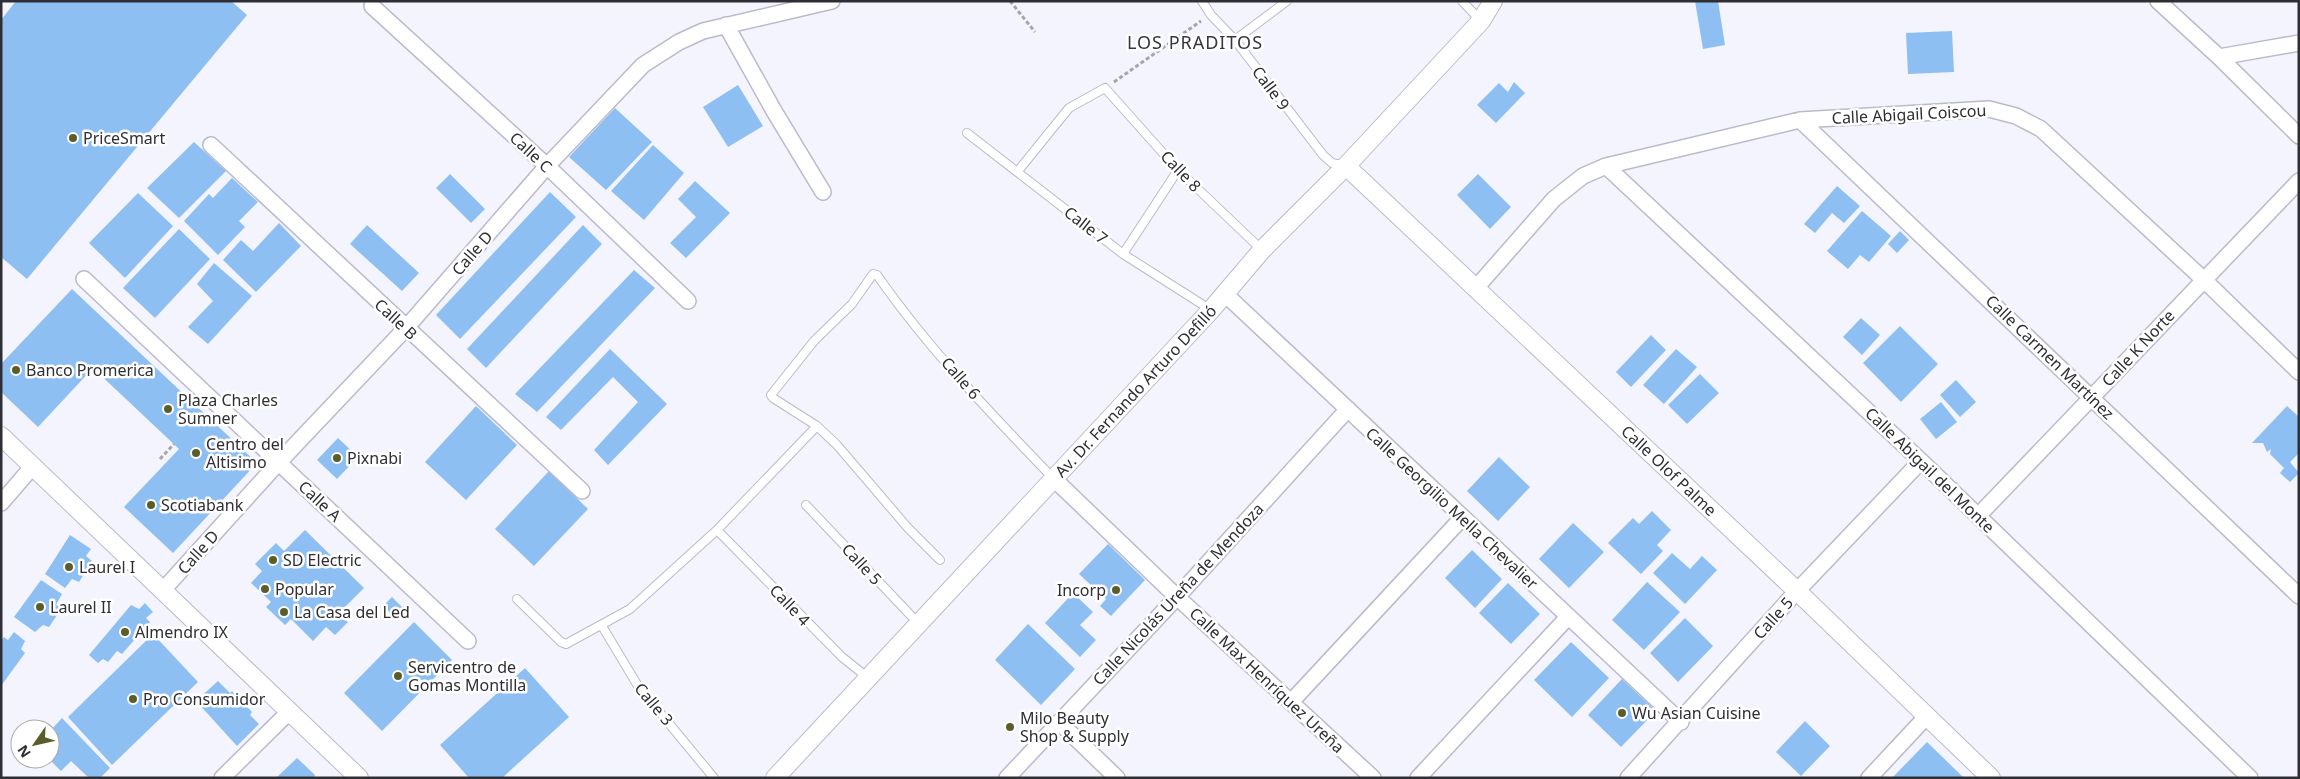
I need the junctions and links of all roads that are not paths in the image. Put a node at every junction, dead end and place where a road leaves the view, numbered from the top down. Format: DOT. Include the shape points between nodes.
graph roads {
  1 [pos="832,1"];
  2 [pos="1202,1"];
  3 [pos="1287,1"];
  4 [pos="1462,1"];
  5 [pos="1493,1"];
  6 [pos="2158,1"];
  7 [pos="372,6"];
  8 [pos="1481,21"];
  9 [pos="726,25"];
  10 [pos="1235,40"];
  11 [pos="2299,43"];
  12 [pos="2219,57"];
  13 [pos="1800,120"];
  14 [pos="967,133"];
  15 [pos="2299,136"];
  16 [pos="212,145"];
  17 [pos="547,166"];
  18 [pos="1346,166"];
  19 [pos="1606,166"];
  20 [pos="1178,170"];
  21 [pos="1018,171"];
  22 [pos="2299,181"];
  23 [pos="823,192"];
  24 [pos="1262,250"];
  25 [pos="1124,254"];
  26 [pos="84,279"];
  27 [pos="2203,279"];
  28 [pos="1476,289"];
  29 [pos="1224,293"];
  30 [pos="688,301"];
  31 [pos="1211,310"];
  32 [pos="406,328"];
  33 [pos="2299,372"];
  34 [pos="2091,396"];
  35 [pos="1348,409"];
  36 [pos="817,426"];
  37 [pos="1,436"];
  38 [pos="1921,461"];
  39 [pos="278,462"];
  40 [pos="33,466"];
  41 [pos="1053,478"];
  42 [pos="582,491"];
  43 [pos="1,503"];
  44 [pos="806,505"];
  45 [pos="1978,516"];
  46 [pos="1462,518"];
  47 [pos="717,530"];
  48 [pos="940,560"];
  49 [pos="164,590"];
  50 [pos="1797,591"];
  51 [pos="2299,596"];
  52 [pos="1177,597"];
  53 [pos="517,599"];
  54 [pos="1568,617"];
  55 [pos="918,623"];
  56 [pos="602,626"];
  57 [pos="468,641"];
  58 [pos="867,677"];
  59 [pos="1291,702"];
  60 [pos="289,712"];
  61 [pos="1926,717"];
  62 [pos="1059,722"];
  63 [pos="1681,722"];
  64 [pos="222,778"];
  65 [pos="359,778"];
  66 [pos="714,778"];
  67 [pos="774,778"];
  68 [pos="1007,778"];
  69 [pos="1117,778"];
  70 [pos="1373,778"];
  71 [pos="1418,778"];
  72 [pos="1628,778"];
  73 [pos="1869,778"];
  74 [pos="1991,778"];
  75 [pos="2250,778"];
  1 -- 9 [label="street, Calle D"];
  2 -- 10 [label="lane, Calle 9"];
  3 -- 10 [label="lane"];
  4 -- 8 [label="lane"];
  5 -- 8 [label="street, Av. Dr. Fernando Arturo Defilló"];
  6 -- 12 [label="street"];
  7 -- 17 [label="street, Calle C"];
  8 -- 18 [label="street, Av. Dr. Fernando Arturo Defilló"];
  9 -- 17 [label="street, Calle D" via="679,42 643,65"];
  9 -- 23 [label="street"];
  10 -- 18 [label="lane, Calle 9" via="1323,155 1332,163"];
  11 -- 12 [label="street"];
  12 -- 15 [label="street"];
  13 -- 19 [label="street, Calle Abigail Coiscou"];
  13 -- 27 [label="street, Calle Abigail Coiscou" via="1989,109 2016,116 2041,129"];
  13 -- 34 [label="street, Calle Carmen Martínez"];
  14 -- 21 [label="lane, Calle 7"];
  16 -- 32 [label="street, Calle B"];
  17 -- 30 [label="street, Calle C"];
  17 -- 32 [label="street, Calle D"];
  18 -- 24 [label="street, Av. Dr. Fernando Arturo Defilló"];
  18 -- 28 [label="street, Calle Olof Palme"];
  19 -- 28 [label="street, Calle Abigail Coiscou" via="1583,176 1554,199"];
  19 -- 38 [label="street, Calle Abigail del Monte"];
  20 -- 21 [label="lane, Calle 8" via="1105,88 1069,108"];
  20 -- 24 [label="lane, Calle 8"];
  20 -- 25 [label="lane"];
  21 -- 25 [label="lane, Calle 7"];
  22 -- 27 [label="street, Calle K Norte"];
  24 -- 29 [label="street, Av. Dr. Fernando Arturo Defilló"];
  25 -- 31 [label="lane, Calle 7"];
  26 -- 39 [label="street, Calle A"];
  27 -- 33 [label="street, Calle Abigail Coiscou"];
  27 -- 34 [label="street, Calle K Norte"];
  28 -- 50 [label="street, Calle Olof Palme"];
  29 -- 31 [label="street, Av. Dr. Fernando Arturo Defilló"];
  29 -- 35 [label="street, Calle Georgilio Mella Chevalier"];
  31 -- 41 [label="street, Av. Dr. Fernando Arturo Defilló"];
  32 -- 39 [label="street, Calle D"];
  32 -- 42 [label="street, Calle B"];
  34 -- 45 [label="street, Calle K Norte"];
  34 -- 51 [label="street, Calle Carmen Martínez"];
  35 -- 46 [label="street, Calle Georgilio Mella Chevalier"];
  35 -- 52 [label="street, Calle Nicolás Ureña de Mendoza"];
  36 -- 41 [label="lane, Calle 6" via="771,394 875,274 959,376"];
  36 -- 47 [label="lane"];
  36 -- 48 [label="lane"];
  37 -- 40 [label="street"];
  38 -- 45 [label="street, Calle Abigail del Monte"];
  38 -- 50 [label="street, Calle 5"];
  39 -- 49 [label="street, Calle D"];
  39 -- 57 [label="street, Calle A"];
  40 -- 43 [label="street"];
  40 -- 49 [label="street"];
  41 -- 52 [label="street, Calle Max Henríquez Ureña"];
  41 -- 55 [label="street, Av. Dr. Fernando Arturo Defilló"];
  44 -- 55 [label="lane, Calle 5"];
  45 -- 75 [label="street, Calle Abigail del Monte"];
  46 -- 54 [label="street, Calle Georgilio Mella Chevalier"];
  46 -- 59 [label="street"];
  47 -- 56 [label="lane" via="630,609"];
  47 -- 58 [label="lane, Calle 4" via="842,657"];
  49 -- 60 [label="street"];
  50 -- 61 [label="street, Calle Olof Palme"];
  50 -- 63 [label="street, Calle 5"];
  52 -- 59 [label="street, Calle Max Henríquez Ureña"];
  52 -- 62 [label="street, Calle Nicolás Ureña de Mendoza"];
  53 -- 56 [label="lane" via="566,644"];
  54 -- 63 [label="street, Calle Georgilio Mella Chevalier"];
  54 -- 71 [label="street"];
  55 -- 58 [label="street, Av. Dr. Fernando Arturo Defilló"];
  56 -- 66 [label="lane, Calle 3" via="638,686"];
  58 -- 67 [label="street, Av. Dr. Fernando Arturo Defilló"];
  59 -- 70 [label="street, Calle Max Henríquez Ureña"];
  60 -- 64 [label="street"];
  60 -- 65 [label="street"];
  61 -- 73 [label="street"];
  61 -- 74 [label="street, Calle Olof Palme"];
  62 -- 68 [label="street, Calle Nicolás Ureña de Mendoza"];
  62 -- 69 [label="street"];
  63 -- 72 [label="street, Calle 5"];
}
